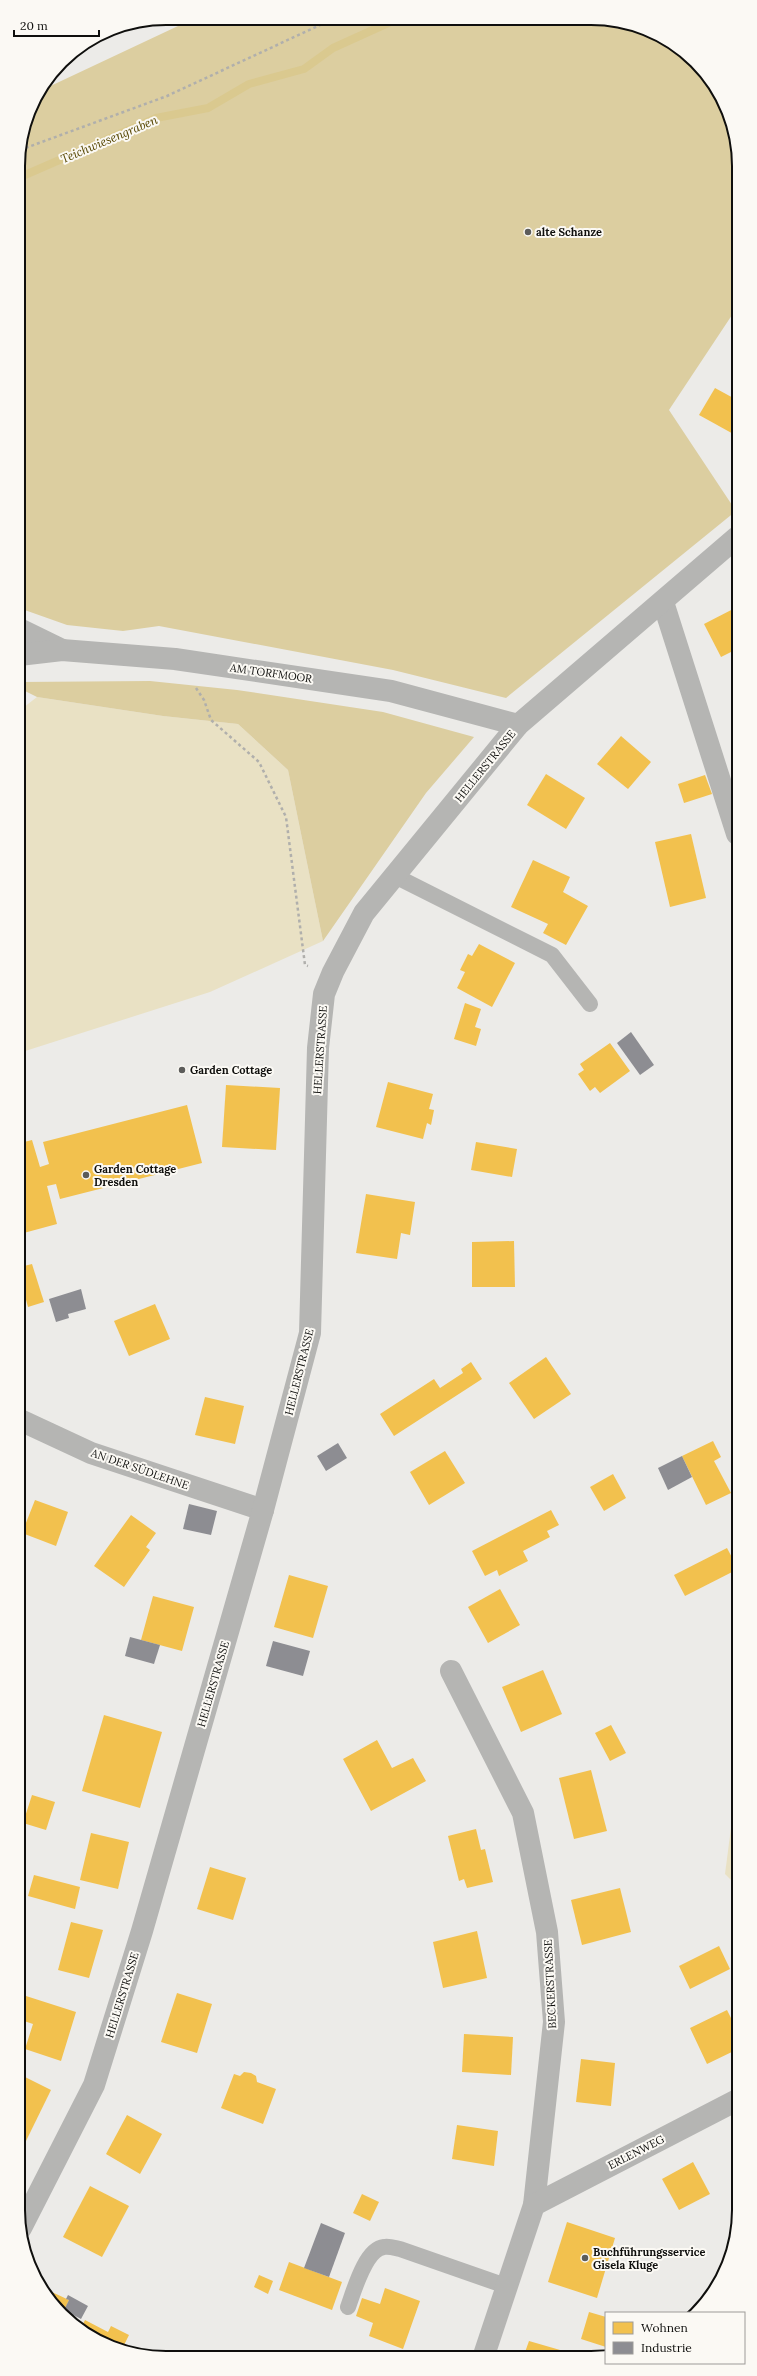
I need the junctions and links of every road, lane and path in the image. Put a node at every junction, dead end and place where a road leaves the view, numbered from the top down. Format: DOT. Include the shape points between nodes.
graph roads {
  1 [pos="320,25"];
  2 [pos="26,148"];
  3 [pos="732,541"];
  4 [pos="663,602"];
  5 [pos="25,632"];
  6 [pos="62,650"];
  7 [pos="25,654"];
  8 [pos="175,659"];
  9 [pos="518,725"];
  10 [pos="732,818"];
  11 [pos="394,876"];
  12 [pos="333,972"];
  13 [pos="590,1004"];
  14 [pos="25,1422"];
  15 [pos="263,1510"];
  16 [pos="451,1671"];
  17 [pos="732,2102"];
  18 [pos="534,2205"];
  19 [pos="25,2220"];
  20 [pos="506,2286"];
  21 [pos="348,2307"];
  22 [pos="485,2351"];
  1 -- 2 [label="path" via="167,96"];
  3 -- 4 [label="street, HELLERSTRASSE"];
  4 -- 9 [label="street, HELLERSTRASSE"];
  4 -- 10 [label="street"];
  5 -- 6 [label="street"];
  6 -- 7 [label="street, AM TORFMOOR"];
  6 -- 8 [label="street, AM TORFMOOR"];
  8 -- 9 [label="street, AM TORFMOOR" via="391,691"];
  8 -- 12 [label="path" via="204,700 211,720 259,762 286,817 305,965"];
  9 -- 11 [label="street, HELLERSTRASSE"];
  11 -- 12 [label="street, HELLERSTRASSE" via="364,913"];
  11 -- 13 [label="lane" via="552,955"];
  12 -- 15 [label="street, HELLERSTRASSE" via="324,994 318,1048 310,1333"];
  14 -- 15 [label="street, AN DER SÜDLEHNE" via="91,1453"];
  15 -- 19 [label="street, HELLERSTRASSE" via="142,1931 94,2085"];
  16 -- 18 [label="street, BECKERSTRASSE" via="523,1813 547,1932 554,2022"];
  17 -- 18 [label="street, ERLENWEG"];
  18 -- 20 [label="street, BECKERSTRASSE"];
  20 -- 21 [label="lane" via="400,2249 384,2247 374,2251 367,2259"];
  20 -- 22 [label="street, BECKERSTRASSE"];
}
